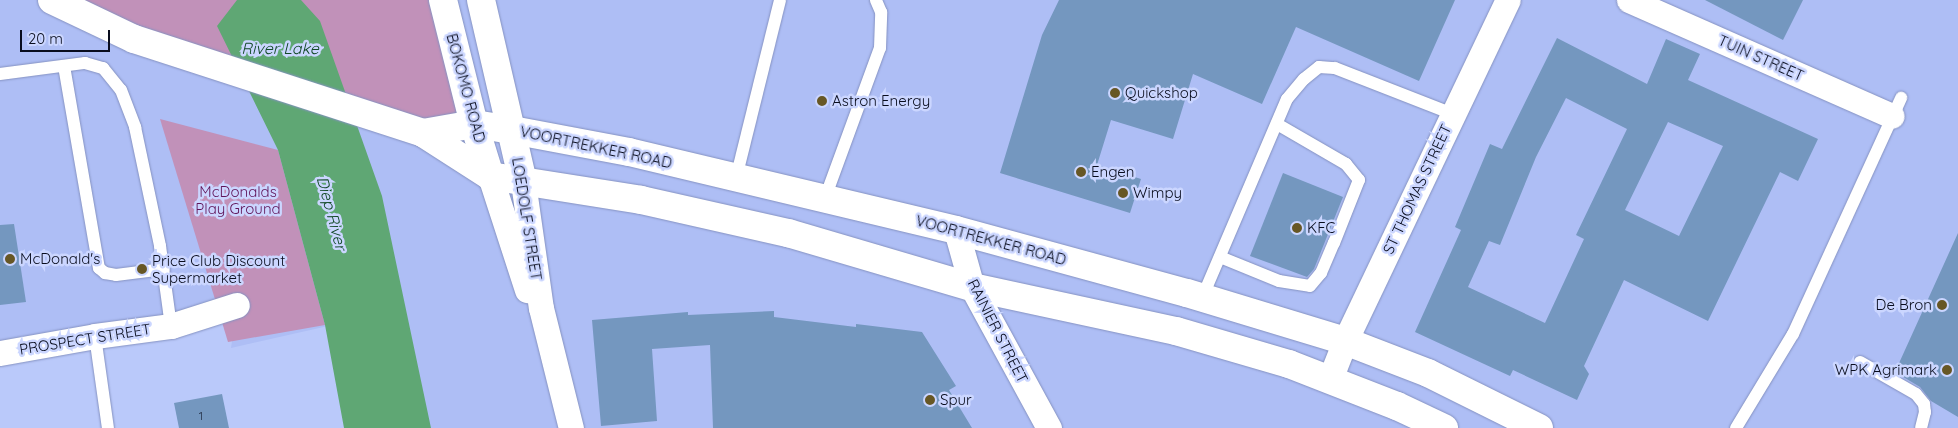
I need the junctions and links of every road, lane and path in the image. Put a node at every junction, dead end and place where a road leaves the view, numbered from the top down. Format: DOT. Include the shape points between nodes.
graph roads {
  1 [pos="52,0"];
  2 [pos="443,0"];
  3 [pos="481,0"];
  4 [pos="780,0"];
  5 [pos="876,0"];
  6 [pos="1508,0"];
  7 [pos="1629,0"];
  8 [pos="64,66"];
  9 [pos="0,74"];
  10 [pos="1897,107"];
  11 [pos="1453,114"];
  12 [pos="474,124"];
  13 [pos="1277,124"];
  14 [pos="512,130"];
  15 [pos="423,133"];
  16 [pos="490,176"];
  17 [pos="736,178"];
  18 [pos="524,182"];
  19 [pos="825,198"];
  20 [pos="956,230"];
  21 [pos="1220,257"];
  22 [pos="164,269"];
  23 [pos="972,287"];
  24 [pos="1202,298"];
  25 [pos="237,305"];
  26 [pos="541,308"];
  27 [pos="171,326"];
  28 [pos="95,336"];
  29 [pos="1344,341"];
  30 [pos="0,353"];
  31 [pos="1860,362"];
  32 [pos="1330,379"];
  33 [pos="108,428"];
  34 [pos="571,428"];
  35 [pos="1049,428"];
  36 [pos="1444,428"];
  37 [pos="1539,428"];
  38 [pos="1736,428"];
  39 [pos="1921,428"];
  1 -- 15 [label="main road, VOORTREKKER ROAD" via="134,38"];
  2 -- 12 [label="main road, BOKOMO ROAD"];
  3 -- 14 [label="main road"];
  4 -- 17 [label="lane"];
  5 -- 19 [label="lane" via="881,12 880,48"];
  6 -- 11 [label="street, ST THOMAS STREET"];
  7 -- 10 [label="street, TUIN STREET"];
  8 -- 9 [label="lane"];
  8 -- 22 [label="lane" via="85,63 103,68 121,90 135,127"];
  8 -- 22 [label="lane" via="99,268 116,275"];
  10 -- 38 [label="lane" via="1793,334"];
  11 -- 13 [label="lane" via="1335,68 1319,67 1304,78 1287,99"];
  11 -- 29 [label="street, ST THOMAS STREET"];
  12 -- 14 [label="main road, VOORTREKKER ROAD"];
  12 -- 15 [label="main road, VOORTREKKER ROAD"];
  12 -- 16 [label="main road, BOKOMO ROAD"];
  13 -- 21 [label="lane"];
  13 -- 21 [label="lane" via="1346,164 1359,180 1334,243 1321,273 1310,286 1279,280"];
  14 -- 17 [label="main road, VOORTREKKER ROAD" via="629,152"];
  14 -- 18 [label="main road, LOEDOLF STREET"];
  15 -- 16 [label="main road, VOORTREKKER ROAD"];
  16 -- 18 [label="main road, VOORTREKKER ROAD"];
  16 -- 26 [label="street, LOEDOLF STREET" via="528,292"];
  17 -- 19 [label="main road, VOORTREKKER ROAD"];
  18 -- 23 [label="main road, VOORTREKKER ROAD" via="641,200 788,233"];
  18 -- 26 [label="street, LOEDOLF STREET"];
  19 -- 20 [label="main road, VOORTREKKER ROAD"];
  20 -- 23 [label="street, RAINIER STREET"];
  20 -- 24 [label="main road, VOORTREKKER ROAD"];
  21 -- 24 [label="lane"];
  22 -- 27 [label="lane"];
  23 -- 32 [label="main road, VOORTREKKER ROAD" via="1176,331"];
  23 -- 35 [label="street, RAINIER STREET"];
  24 -- 29 [label="main road, VOORTREKKER ROAD"];
  25 -- 27 [label="street, PROSPECT STREET"];
  26 -- 34 [label="street, LOEDOLF STREET"];
  27 -- 28 [label="street, PROSPECT STREET"];
  28 -- 30 [label="street, PROSPECT STREET"];
  28 -- 33 [label="lane"];
  29 -- 32 [label="street, ST THOMAS STREET"];
  29 -- 37 [label="main road, VOORTREKKER ROAD" via="1428,373"];
  31 -- 39 [label="lane" via="1916,394 1924,404"];
  32 -- 36 [label="main road, VOORTREKKER ROAD"];
}
